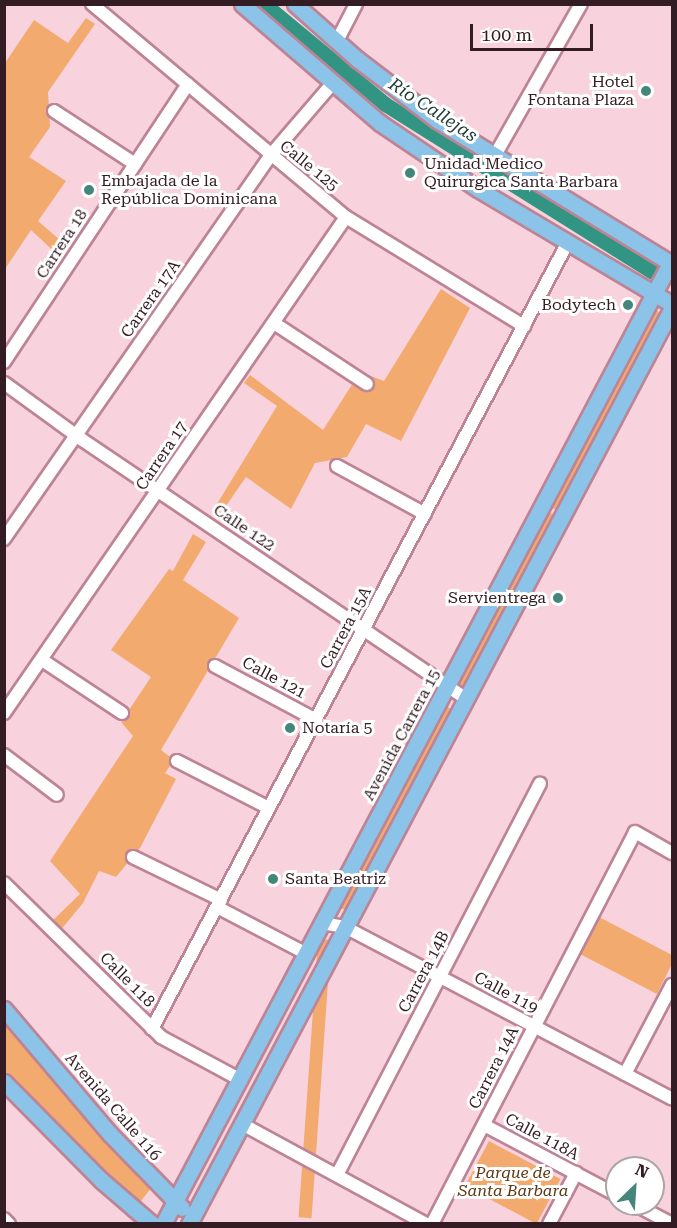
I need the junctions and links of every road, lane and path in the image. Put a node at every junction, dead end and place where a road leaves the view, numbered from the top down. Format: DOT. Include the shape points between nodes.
graph roads {
  1 [pos="92,4"];
  2 [pos="242,4"];
  3 [pos="295,4"];
  4 [pos="356,4"];
  5 [pos="581,4"];
  6 [pos="337,41"];
  7 [pos="188,84"];
  8 [pos="332,84"];
  9 [pos="54,111"];
  10 [pos="270,156"];
  11 [pos="494,157"];
  12 [pos="135,164"];
  13 [pos="346,217"];
  14 [pos="568,242"];
  15 [pos="672,262"];
  16 [pos="655,294"];
  17 [pos="672,306"];
  18 [pos="274,323"];
  19 [pos="524,326"];
  20 [pos="4,362"];
  21 [pos="4,383"];
  22 [pos="367,384"];
  23 [pos="76,436"];
  24 [pos="337,466"];
  25 [pos="158,491"];
  26 [pos="425,514"];
  27 [pos="4,539"];
  28 [pos="364,629"];
  29 [pos="42,660"];
  30 [pos="215,666"];
  31 [pos="448,687"];
  32 [pos="465,699"];
  33 [pos="4,713"];
  34 [pos="122,713"];
  35 [pos="316,720"];
  36 [pos="4,755"];
  37 [pos="177,761"];
  38 [pos="540,784"];
  39 [pos="57,795"];
  40 [pos="269,808"];
  41 [pos="672,852"];
  42 [pos="133,857"];
  43 [pos="4,883"];
  44 [pos="219,903"];
  45 [pos="322,923"];
  46 [pos="345,927"];
  47 [pos="307,954"];
  48 [pos="440,977"];
  49 [pos="672,985"];
  50 [pos="4,1009"];
  51 [pos="534,1026"];
  52 [pos="152,1029"];
  53 [pos="626,1074"];
  54 [pos="241,1080"];
  55 [pos="4,1082"];
  56 [pos="672,1099"];
  57 [pos="242,1124"];
  58 [pos="484,1125"];
  59 [pos="576,1173"];
  60 [pos="337,1175"];
  61 [pos="605,1189"];
  62 [pos="175,1202"];
  63 [pos="4,1219"];
  64 [pos="672,1219"];
  65 [pos="194,1221"];
  66 [pos="670,1223"];
  67 [pos="9,1224"];
  68 [pos="152,1224"];
  69 [pos="164,1224"];
  70 [pos="426,1224"];
  71 [pos="432,1224"];
  72 [pos="549,1224"];
  1 -- 7 [label="street, Calle 125"];
  2 -- 8 [label="main road"];
  3 -- 6 [label="main road"];
  4 -- 6 [label="street"];
  5 -- 11 [label="street"];
  6 -- 11 [label="main road" via="411,101"];
  7 -- 10 [label="street, Calle 125"];
  7 -- 12 [label="street, Carrera 18"];
  8 -- 10 [label="street, Carrera 17A"];
  8 -- 14 [label="main road" via="445,168"];
  9 -- 12 [label="street"];
  10 -- 13 [label="street, Calle 125"];
  10 -- 23 [label="street, Carrera 17A"];
  11 -- 15 [label="main road"];
  12 -- 20 [label="street, Carrera 18"];
  13 -- 18 [label="street, Carrera 17"];
  13 -- 19 [label="street, Calle 125"];
  14 -- 16 [label="main road"];
  14 -- 19 [label="street, Carrera 15A"];
  15 -- 16 [label="main road, Avenida Carrera 15"];
  16 -- 17 [label="main road"];
  16 -- 31 [label="main road, Avenida Carrera 15"];
  17 -- 32 [label="main road"];
  18 -- 22 [label="street"];
  18 -- 25 [label="street, Carrera 17"];
  19 -- 26 [label="street, Carrera 15A"];
  21 -- 23 [label="street, Calle 122"];
  23 -- 25 [label="street, Calle 122"];
  23 -- 27 [label="street, Carrera 17A"];
  24 -- 26 [label="street"];
  25 -- 28 [label="street, Calle 122"];
  25 -- 29 [label="street, Carrera 17"];
  26 -- 28 [label="street, Carrera 15A"];
  28 -- 31 [label="street, Calle 122"];
  28 -- 35 [label="street, Carrera 15A"];
  29 -- 33 [label="street, Carrera 17"];
  29 -- 34 [label="street"];
  30 -- 35 [label="street, Calle 121"];
  31 -- 32 [label="street, Calle 122"];
  31 -- 45 [label="main road, Avenida Carrera 15"];
  32 -- 46 [label="main road"];
  35 -- 40 [label="street, Carrera 15A"];
  36 -- 39 [label="street"];
  37 -- 40 [label="street"];
  38 -- 48 [label="street, Carrera 14B"];
  40 -- 44 [label="street, Carrera 15A"];
  41 -- 51 [label="street, Carrera 14A" via="635,832"];
  42 -- 44 [label="street"];
  43 -- 52 [label="street, Calle 118"];
  44 -- 47 [label="street"];
  44 -- 52 [label="street, Carrera 15A"];
  45 -- 46 [label="street, Calle 119"];
  45 -- 47 [label="main road, Avenida Carrera 15"];
  46 -- 48 [label="street, Calle 119"];
  46 -- 57 [label="main road"];
  47 -- 54 [label="main road, Avenida Carrera 15"];
  48 -- 51 [label="street, Calle 119"];
  48 -- 60 [label="street, Carrera 14B"];
  49 -- 53 [label="street"];
  50 -- 62 [label="main road, Avenida Calle 116" via="110,1134"];
  51 -- 53 [label="street, Calle 119"];
  51 -- 58 [label="street, Carrera 14A"];
  52 -- 54 [label="street, Calle 118" via="169,1043"];
  53 -- 56 [label="street, Calle 119"];
  54 -- 62 [label="main road, Avenida Carrera 15"];
  55 -- 68 [label="main road" via="101,1180"];
  57 -- 60 [label="street"];
  57 -- 65 [label="main road"];
  58 -- 59 [label="street, Calle 118A"];
  58 -- 71 [label="street, Carrera 14A"];
  59 -- 61 [label="street, Calle 118A"];
  59 -- 72 [label="street"];
  60 -- 70 [label="street"];
  62 -- 65 [label="main road, Avenida Calle 116"];
  62 -- 69 [label="main road, Avenida Carrera 15"];
  63 -- 67 [label="street"];
  64 -- 66 [label="street"];
}
